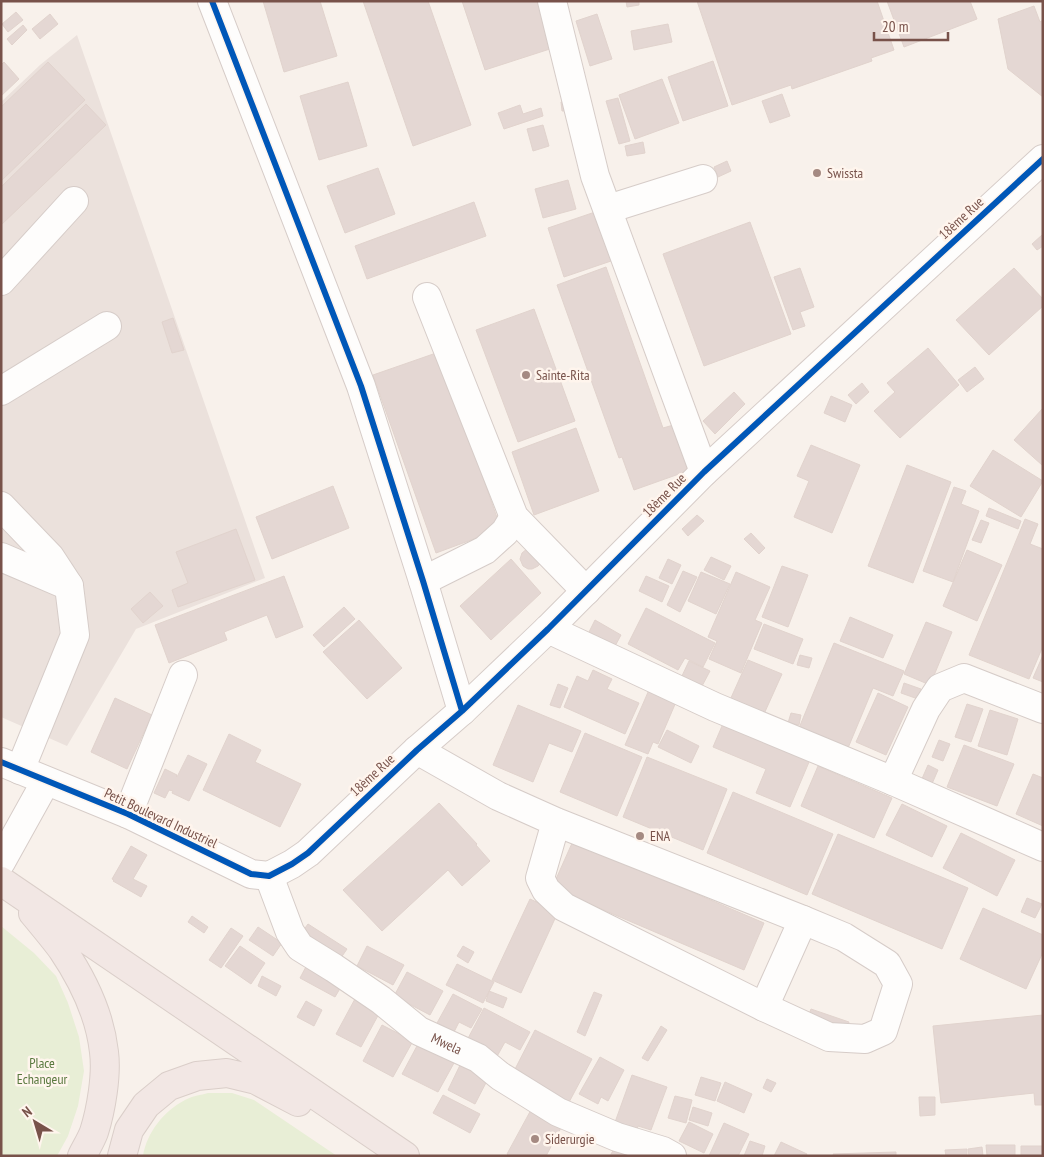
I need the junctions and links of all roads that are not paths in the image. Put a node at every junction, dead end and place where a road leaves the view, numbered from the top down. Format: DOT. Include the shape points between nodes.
graph roads {
  1 [pos="212,1"];
  2 [pos="552,1"];
  3 [pos="1043,159"];
  4 [pos="703,179"];
  5 [pos="74,201"];
  6 [pos="608,209"];
  7 [pos="1,281"];
  8 [pos="427,297"];
  9 [pos="107,326"];
  10 [pos="1,391"];
  11 [pos="704,472"];
  12 [pos="1,506"];
  13 [pos="514,517"];
  14 [pos="1,558"];
  15 [pos="423,581"];
  16 [pos="69,586"];
  17 [pos="586,591"];
  18 [pos="548,629"];
  19 [pos="183,675"];
  20 [pos="1043,709"];
  21 [pos="462,711"];
  22 [pos="417,750"];
  23 [pos="11,766"];
  24 [pos="46,781"];
  25 [pos="893,781"];
  26 [pos="128,814"];
  27 [pos="556,822"];
  28 [pos="1043,847"];
  29 [pos="1,862"];
  30 [pos="269,876"];
  31 [pos="9,887"];
  32 [pos="803,920"];
  33 [pos="764,1007"];
  34 [pos="403,1154"];
  35 [pos="82,1156"];
  36 [pos="122,1156"];
  37 [pos="672,1156"];
  1 -- 15 [label="street" via="361,386"];
  2 -- 6 [label="street" via="595,176"];
  3 -- 11 [label="street, 18ème Rue"];
  4 -- 6 [label="street"];
  5 -- 7 [label="street"];
  6 -- 11 [label="street"];
  8 -- 13 [label="street"];
  9 -- 10 [label="street"];
  11 -- 17 [label="street, 18ème Rue"];
  12 -- 16 [label="street" via="50,557"];
  13 -- 15 [label="street" via="505,532 485,550"];
  13 -- 17 [label="street"];
  14 -- 16 [label="street"];
  15 -- 21 [label="street"];
  16 -- 23 [label="street" via="75,635"];
  17 -- 18 [label="street, 18ème Rue"];
  18 -- 21 [label="street, 18ème Rue"];
  18 -- 25 [label="street" via="715,707"];
  19 -- 26 [label="street"];
  20 -- 25 [label="street" via="964,678 940,688 926,710"];
  21 -- 22 [label="street, 18ème Rue"];
  22 -- 27 [label="street" via="498,796"];
  22 -- 30 [label="street, 18ème Rue" via="308,853"];
  23 -- 24 [label="street, Petit Boulevard Industriel"];
  24 -- 26 [label="street, Petit Boulevard Industriel"];
  24 -- 29 [label="street"];
  25 -- 28 [label="street"];
  26 -- 30 [label="street, Petit Boulevard Industriel" via="251,874"];
  27 -- 32 [label="street"];
  27 -- 33 [label="street" via="540,878 546,890 564,907"];
  30 -- 37 [label="street, Mwela" via="290,932 300,947 381,1000 420,1031 478,1058 500,1076 558,1112"];
  31 -- 34 [label="highway"];
  31 -- 35 [label="highway" via="62,949 88,996 100,1028 104,1053 101,1104 94,1133"];
  32 -- 33 [label="street"];
  32 -- 33 [label="street" via="844,937 887,964 898,984 883,1030 865,1039 830,1037"];
  34 -- 36 [label="highway" via="256,1080 227,1073 197,1076 169,1086 146,1105 130,1130"];
}
